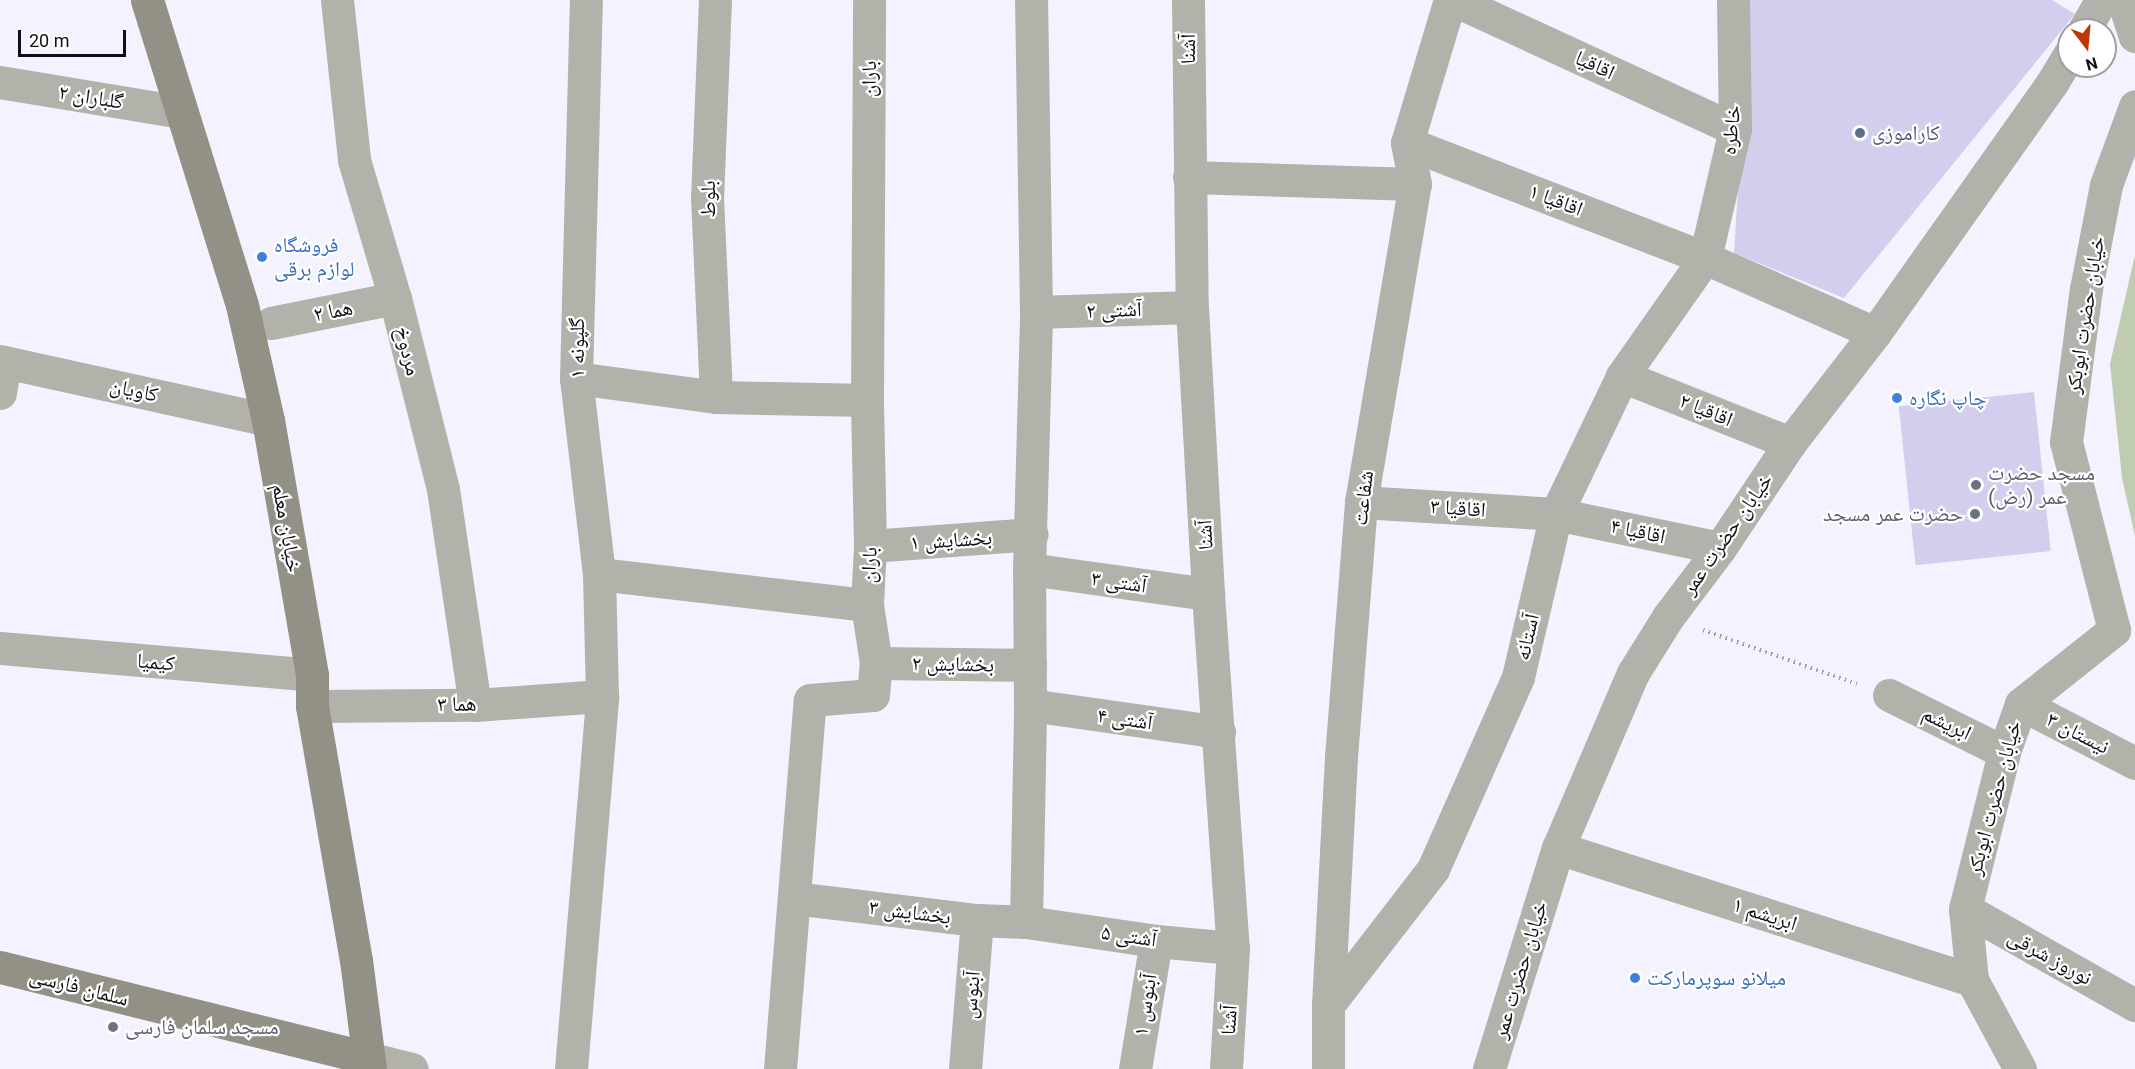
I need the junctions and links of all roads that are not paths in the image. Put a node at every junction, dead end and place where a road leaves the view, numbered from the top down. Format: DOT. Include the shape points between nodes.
graph roads {
  1 [pos="147,0"];
  2 [pos="337,0"];
  3 [pos="586,0"];
  4 [pos="715,0"];
  5 [pos="869,0"];
  6 [pos="1031,0"];
  7 [pos="1188,0"];
  8 [pos="1452,0"];
  9 [pos="2102,0"];
  10 [pos="2123,0"];
  11 [pos="1731,1"];
  12 [pos="2091,18"];
  13 [pos="2135,36"];
  14 [pos="2057,75"];
  15 [pos="0,82"];
  16 [pos="2135,106"];
  17 [pos="182,112"];
  18 [pos="1735,129"];
  19 [pos="1407,143"];
  20 [pos="1189,177"];
  21 [pos="1415,184"];
  22 [pos="1705,258"];
  23 [pos="395,298"];
  24 [pos="1192,307"];
  25 [pos="1036,312"];
  26 [pos="272,323"];
  27 [pos="1875,333"];
  28 [pos="2,372"];
  29 [pos="1622,376"];
  30 [pos="576,378"];
  31 [pos="716,397"];
  32 [pos="867,400"];
  33 [pos="268,420"];
  34 [pos="1790,443"];
  35 [pos="1361,502"];
  36 [pos="1556,514"];
  37 [pos="1032,534"];
  38 [pos="870,546"];
  39 [pos="1720,548"];
  40 [pos="1029,569"];
  41 [pos="598,574"];
  42 [pos="1208,594"];
  43 [pos="867,605"];
  44 [pos="2125,632"];
  45 [pos="0,648"];
  46 [pos="876,663"];
  47 [pos="1030,665"];
  48 [pos="312,691"];
  49 [pos="1889,695"];
  50 [pos="602,696"];
  51 [pos="2021,704"];
  52 [pos="475,705"];
  53 [pos="1030,705"];
  54 [pos="1220,732"];
  55 [pos="2004,752"];
  56 [pos="2135,763"];
  57 [pos="1558,848"];
  58 [pos="794,898"];
  59 [pos="1965,909"];
  60 [pos="977,920"];
  61 [pos="1026,922"];
  62 [pos="1156,940"];
  63 [pos="1233,948"];
  64 [pos="0,967"];
  65 [pos="1972,980"];
  66 [pos="1328,1005"];
  67 [pos="2135,1005"];
  68 [pos="369,1064"];
  69 [pos="1492,1068"];
  70 [pos="412,1069"];
  71 [pos="571,1069"];
  72 [pos="780,1069"];
  73 [pos="965,1069"];
  74 [pos="1134,1069"];
  75 [pos="1226,1069"];
  76 [pos="1328,1069"];
  77 [pos="2020,1069"];
  1 -- 17 [label="street, خیابان معلم"];
  2 -- 23 [label="street, مردوخ" via="354,160"];
  3 -- 30 [label="street, گلپونه ۱"];
  4 -- 31 [label="street, بلوط" via="707,197"];
  5 -- 32 [label="street, باران"];
  6 -- 25 [label="street"];
  7 -- 20 [label="street, آشنا"];
  8 -- 18 [label="street, اقاقیا"];
  8 -- 19 [label="street, شفاعت"];
  9 -- 12 [label="street"];
  10 -- 13 [label="street"];
  11 -- 18 [label="street, خاطره"];
  14 -- 27 [label="street, خیابان حضرت عمر"];
  15 -- 17 [label="street, گلباران ۲"];
  16 -- 44 [label="street, خیابان حضرت ابوبکر" via="2106,185 2086,289 2066,442"];
  17 -- 33 [label="street, خیابان معلم" via="242,305"];
  18 -- 22 [label="street, خاطره"];
  19 -- 21 [label="street, شفاعت"];
  19 -- 22 [label="street, اقاقیا ۱"];
  20 -- 21 [label="street"];
  20 -- 24 [label="street, آشنا"];
  21 -- 35 [label="street, شفاعت"];
  22 -- 27 [label="street, اقاقیا ۱"];
  22 -- 29 [label="street, آستانه"];
  23 -- 26 [label="street, هما ۲"];
  23 -- 52 [label="street, مردوخ" via="443,489"];
  24 -- 25 [label="street, آشتی ۲"];
  24 -- 42 [label="street, آشنا"];
  25 -- 37 [label="street"];
  27 -- 34 [label="street, خیابان حضرت عمر"];
  28 -- 33 [label="street, کاویان"];
  29 -- 34 [label="street, اقاقیا ۲"];
  29 -- 36 [label="street, آستانه"];
  30 -- 31 [label="street"];
  30 -- 41 [label="street, گلپونه ۱"];
  31 -- 32 [label="street"];
  32 -- 38 [label="street, باران"];
  33 -- 48 [label="street, خیابان معلم"];
  34 -- 39 [label="street, خیابان حضرت عمر"];
  35 -- 36 [label="street, اقاقیا ۳"];
  35 -- 66 [label="street, شفاعت" via="1341,757"];
  36 -- 39 [label="street, اقاقیا ۴"];
  36 -- 66 [label="street, آستانه" via="1518,677 1433,869"];
  37 -- 38 [label="street, بخشایش ۱"];
  37 -- 40 [label="street"];
  38 -- 43 [label="street, باران"];
  39 -- 57 [label="street, خیابان حضرت عمر" via="1668,617 1633,673"];
  40 -- 42 [label="street, آشتی ۳"];
  40 -- 47 [label="street"];
  41 -- 43 [label="street"];
  41 -- 50 [label="street, گلپونه ۱"];
  42 -- 54 [label="street, آشنا"];
  43 -- 46 [label="street, باران"];
  44 -- 51 [label="street, خیابان حضرت ابوبکر"];
  45 -- 48 [label="street, کیمیا"];
  46 -- 47 [label="street, بخشایش ۲"];
  46 -- 58 [label="street, باران" via="873,695 810,700"];
  47 -- 53 [label="street"];
  48 -- 52 [label="street, هما ۳"];
  48 -- 68 [label="street, خیابان معلم"];
  49 -- 55 [label="street, ابریشم"];
  50 -- 52 [label="street, هما ۳"];
  50 -- 71 [label="street, گلپونه ۱"];
  51 -- 55 [label="street, خیابان حضرت ابوبکر"];
  51 -- 56 [label="street, نیستان ۳"];
  53 -- 54 [label="street, آشتی ۴"];
  53 -- 61 [label="street"];
  54 -- 63 [label="street, آشنا"];
  55 -- 59 [label="street, خیابان حضرت ابوبکر"];
  57 -- 65 [label="street, ابریشم ۱"];
  57 -- 69 [label="street, خیابان حضرت عمر"];
  58 -- 60 [label="street, بخشایش ۳"];
  58 -- 72 [label="street, باران"];
  59 -- 65 [label="street, خیابان حضرت ابوبکر"];
  59 -- 67 [label="street, نوروز شرقی"];
  60 -- 61 [label="street, بخشایش ۳"];
  60 -- 73 [label="street, آبنوس"];
  61 -- 62 [label="street, آشتی ۵"];
  62 -- 63 [label="street, آشتی ۵"];
  62 -- 74 [label="street, آبنوس ۱"];
  63 -- 75 [label="street, آشنا"];
  64 -- 68 [label="street, سلمان فارسی"];
  65 -- 77 [label="street, خیابان حضرت ابوبکر"];
  66 -- 76 [label="street, شفاعت"];
  68 -- 70 [label="street"];
}
